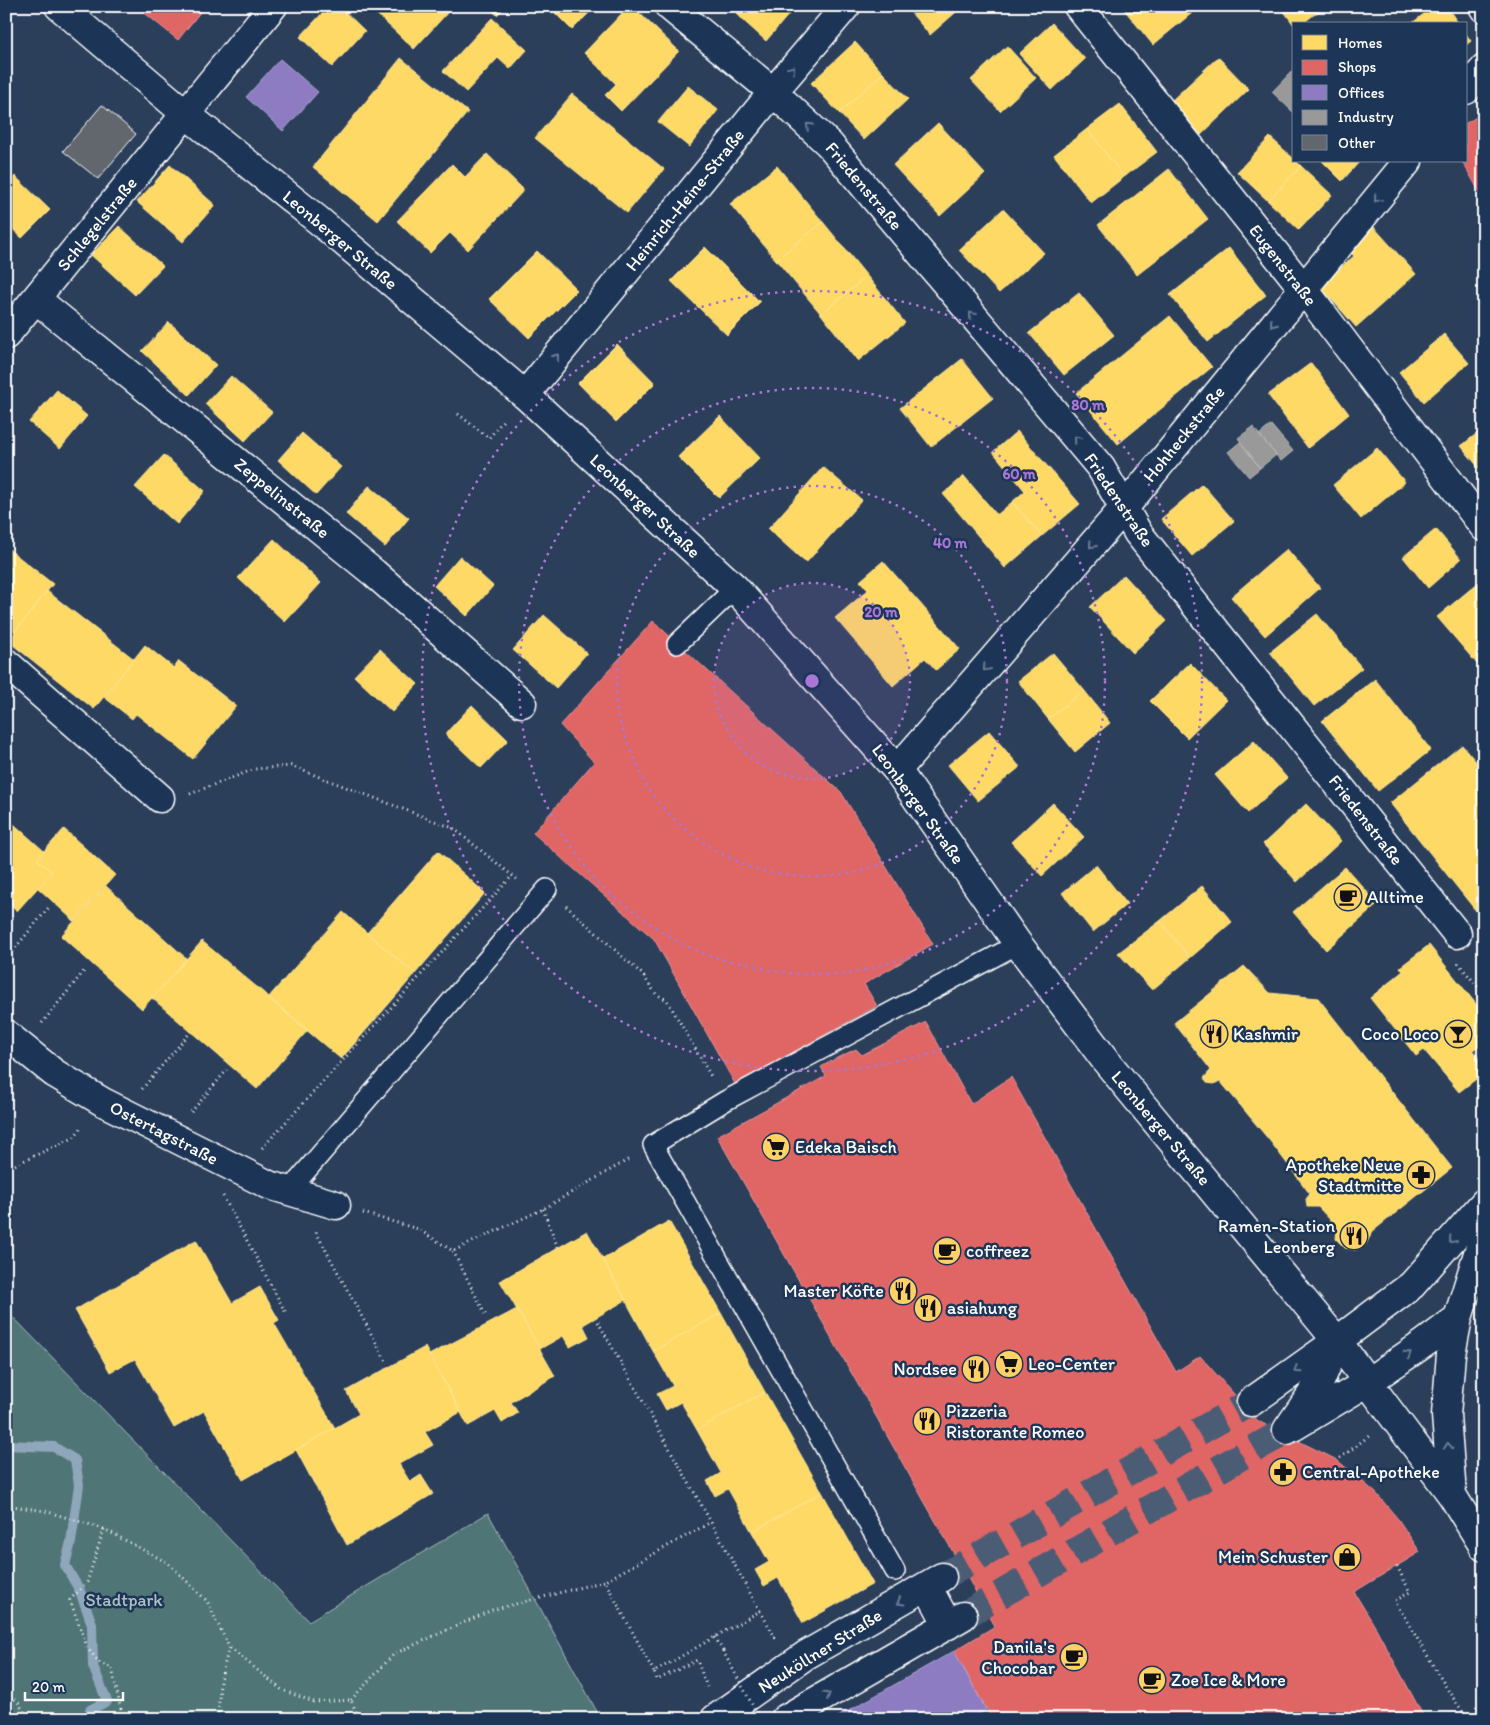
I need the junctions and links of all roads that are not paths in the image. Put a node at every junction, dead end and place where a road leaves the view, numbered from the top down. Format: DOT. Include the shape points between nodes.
graph roads {
  1 [pos="59,6"];
  2 [pos="273,6"];
  3 [pos="669,6"];
  4 [pos="846,6"];
  5 [pos="1078,6"];
  6 [pos="1484,69"];
  7 [pos="1468,88"];
  8 [pos="773,92"];
  9 [pos="186,114"];
  10 [pos="1407,162"];
  11 [pos="1303,288"];
  12 [pos="36,299"];
  13 [pos="6,334"];
  14 [pos="525,395"];
  15 [pos="1124,508"];
  16 [pos="1484,527"];
  17 [pos="735,588"];
  18 [pos="677,644"];
  19 [pos="6,663"];
  20 [pos="522,704"];
  21 [pos="898,770"];
  22 [pos="160,798"];
  23 [pos="547,889"];
  24 [pos="1457,934"];
  25 [pos="1018,944"];
  26 [pos="14,1040"];
  27 [pos="292,1192"];
  28 [pos="1484,1203"];
  29 [pos="336,1205"];
  30 [pos="1484,1234"];
  31 [pos="1458,1318"];
  32 [pos="1337,1341"];
  33 [pos="1368,1382"];
  34 [pos="1250,1402"];
  35 [pos="1452,1495"];
  36 [pos="1484,1547"];
  37 [pos="895,1571"];
  38 [pos="716,1719"];
  39 [pos="785,1719"];
  1 -- 9 [label="street, Leonberger Straße"];
  2 -- 9 [label="street, Schlegelstraße"];
  3 -- 8 [label="street, Friedenstraße"];
  8 -- 4 [label="street, Heinrich-Heine-Straße, one-way"];
  5 -- 11 [label="street, Eugenstraße"];
  6 -- 7 [label="street"];
  14 -- 8 [label="street, Heinrich-Heine-Straße, one-way"];
  15 -- 8 [label="street, Friedenstraße, one-way" via="1101,468 829,144"];
  9 -- 12 [label="street, Schlegelstraße"];
  9 -- 14 [label="street, Leonberger Straße" via="318,220"];
  10 -- 11 [label="street, Hohheckstraße, one-way"];
  11 -- 15 [label="street, Hohheckstraße, one-way"];
  11 -- 16 [label="street, Eugenstraße"];
  12 -- 13 [label="street, Schlegelstraße"];
  12 -- 20 [label="street, Zeppelinstraße" via="374,573"];
  14 -- 17 [label="street, Leonberger Straße"];
  15 -- 21 [label="street, Hohheckstraße, one-way"];
  15 -- 24 [label="street, Friedenstraße" via="1138,533"];
  17 -- 18 [label="lane"];
  17 -- 21 [label="street, Leonberger Straße"];
  19 -- 22 [label="street"];
  21 -- 25 [label="street, Leonberger Straße"];
  23 -- 27 [label="lane"];
  25 -- 32 [label="street, Leonberger Straße" via="1106,1061"];
  25 -- 37 [label="lane" via="725,1101 653,1145"];
  26 -- 27 [label="street, Ostertagstraße" via="54,1073 113,1107 268,1185"];
  27 -- 29 [label="street, Ostertagstraße"];
  28 -- 32 [label="street, one-way" via="1412,1285"];
  30 -- 31 [label="street"];
  33 -- 31 [label="street, one-way"];
  35 -- 31 [label="street, one-way" via="1446,1415 1451,1354"];
  32 -- 33 [label="street, Leonberger Straße"];
  32 -- 33 [label="street" via="1320,1382 1288,1430"];
  32 -- 34 [label="street, one-way"];
  33 -- 35 [label="street, Leonberger Straße"];
  35 -- 36 [label="street, Leonberger Straße"];
  39 -- 38 [label="street, Neuköllner Straße, one-way" via="956,1620 934,1582 806,1655"];
}
